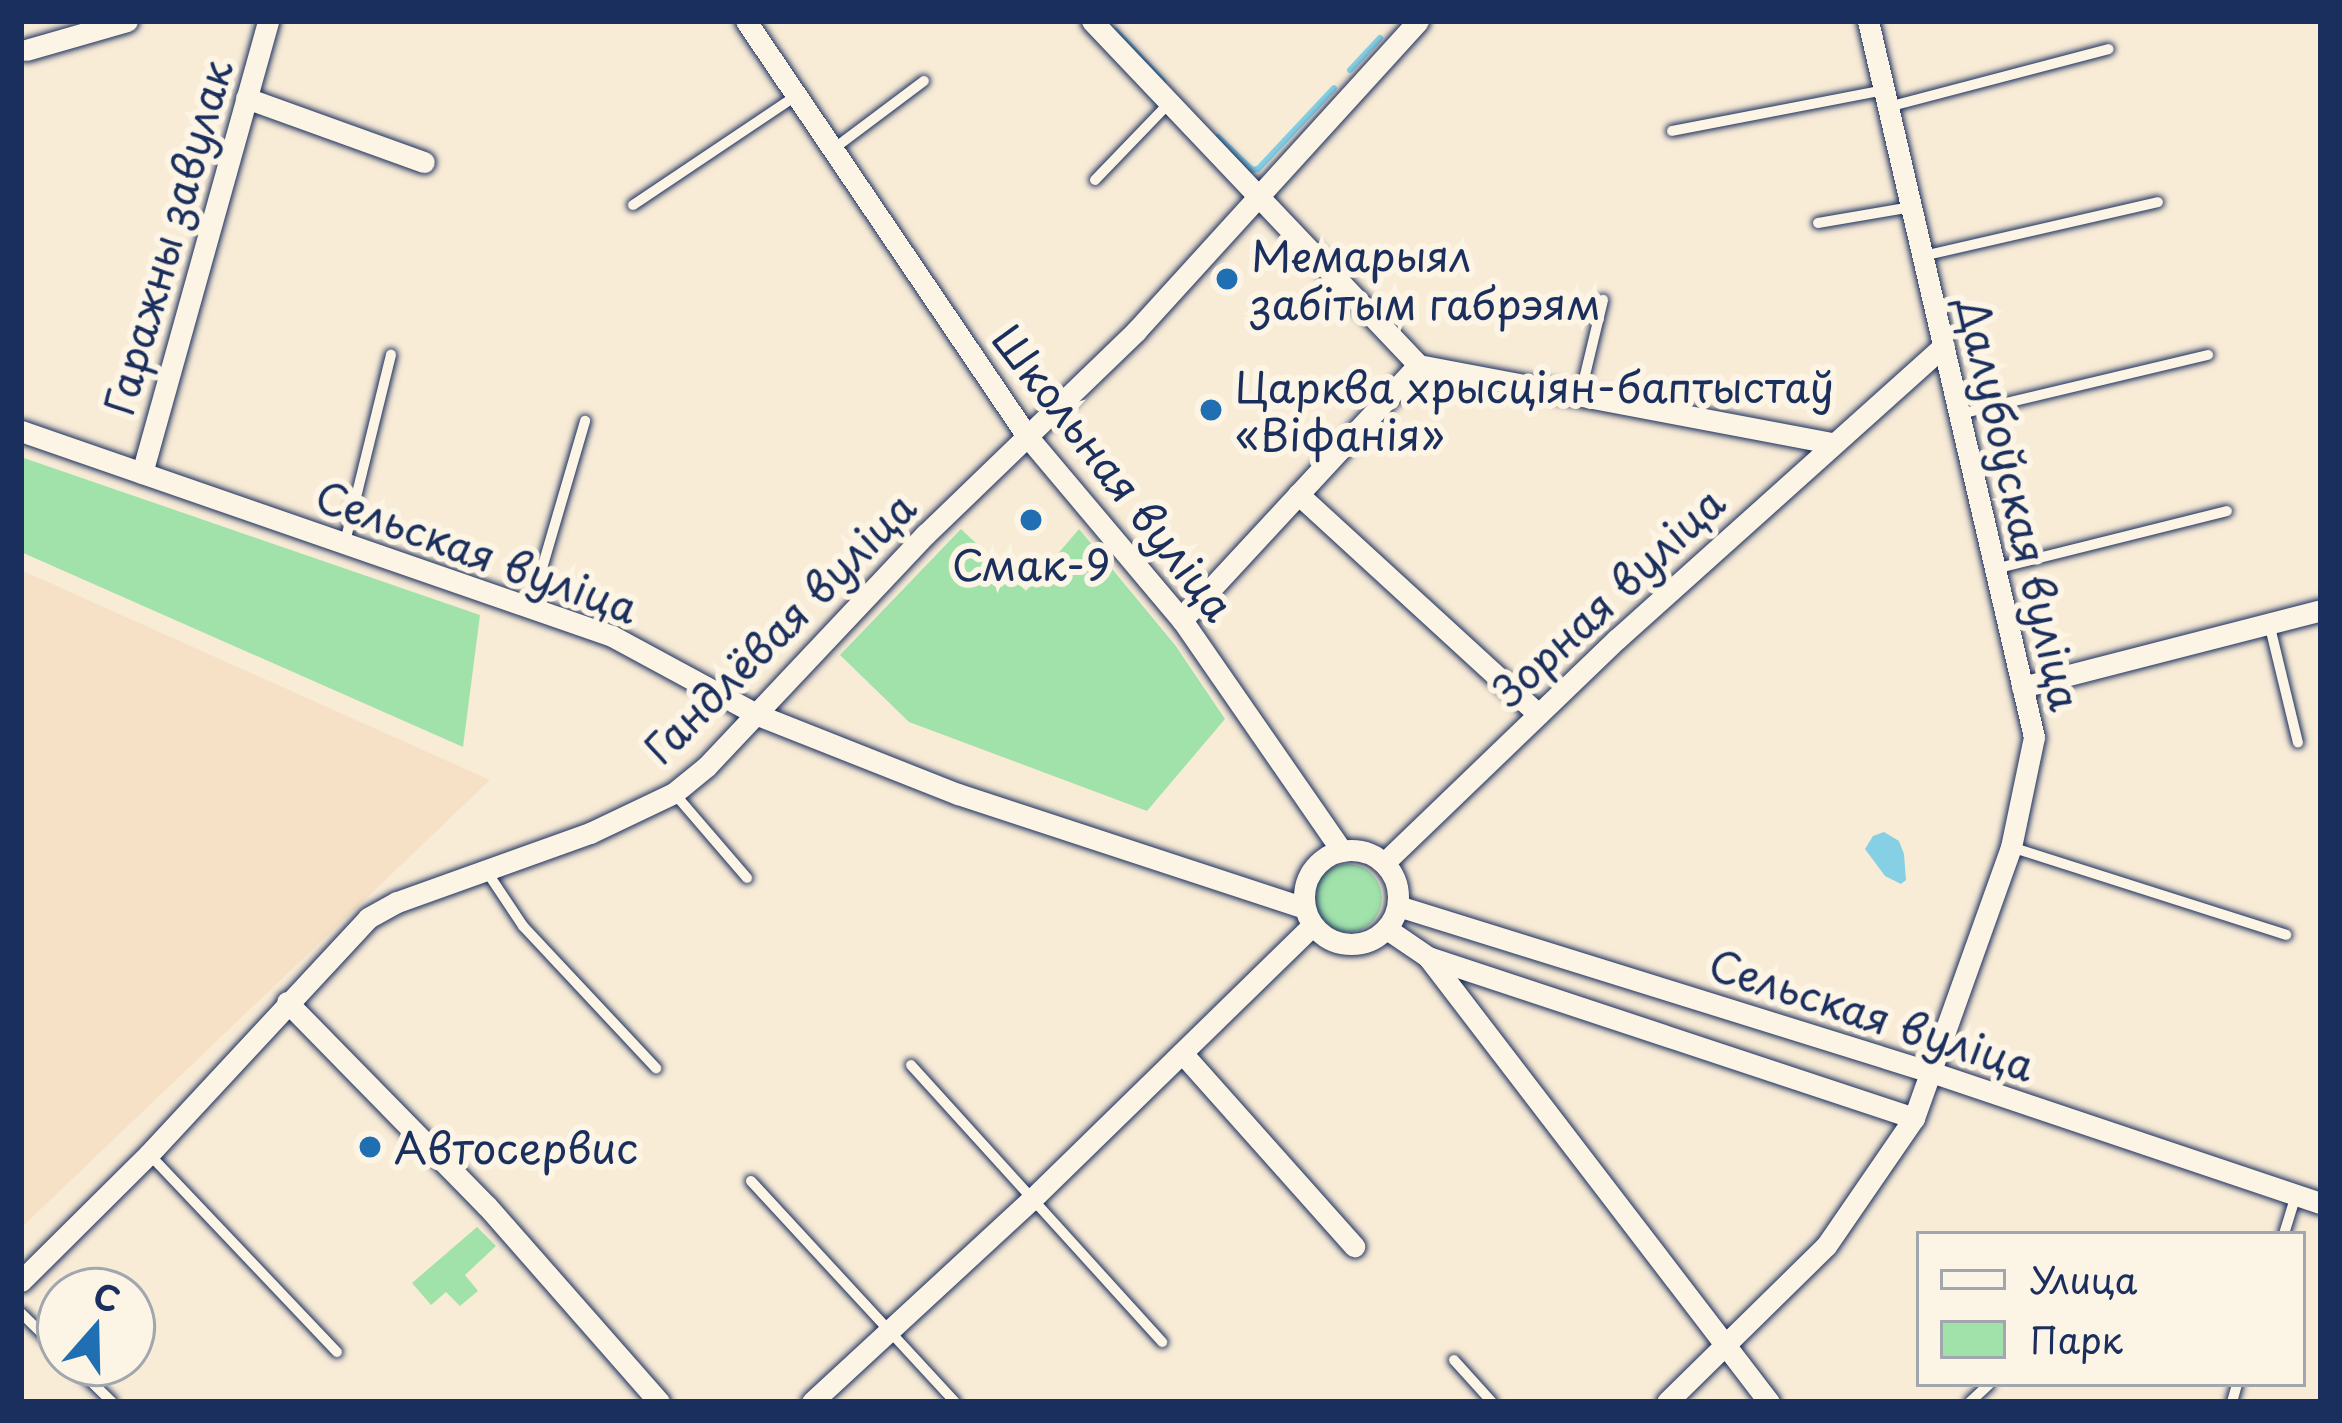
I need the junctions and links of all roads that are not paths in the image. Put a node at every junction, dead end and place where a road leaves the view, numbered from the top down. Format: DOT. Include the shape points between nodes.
graph roads {
  1 [pos="127,21"];
  2 [pos="268,21"];
  3 [pos="746,21"];
  4 [pos="1093,21"];
  5 [pos="1418,21"];
  6 [pos="1868,21"];
  7 [pos="2110,49"];
  8 [pos="26,50"];
  9 [pos="923,81"];
  10 [pos="796,96"];
  11 [pos="246,98"];
  12 [pos="1886,98"];
  13 [pos="1170,102"];
  14 [pos="1672,131"];
  15 [pos="832,150"];
  16 [pos="424,162"];
  17 [pos="1095,180"];
  18 [pos="1259,192"];
  19 [pos="2158,202"];
  20 [pos="633,205"];
  21 [pos="1912,207"];
  22 [pos="1818,223"];
  23 [pos="1923,256"];
  24 [pos="1603,300"];
  25 [pos="1945,346"];
  26 [pos="2208,355"];
  27 [pos="392,356"];
  28 [pos="1418,365"];
  29 [pos="1580,396"];
  30 [pos="1960,414"];
  31 [pos="585,421"];
  32 [pos="21,431"];
  33 [pos="1027,436"];
  34 [pos="1831,443"];
  35 [pos="142,473"];
  36 [pos="1298,494"];
  37 [pos="2228,512"];
  38 [pos="345,542"];
  39 [pos="1995,569"];
  40 [pos="531,606"];
  41 [pos="2321,610"];
  42 [pos="1182,620"];
  43 [pos="2269,623"];
  44 [pos="2022,687"];
  45 [pos="1538,714"];
  46 [pos="758,715"];
  47 [pos="2298,743"];
  48 [pos="674,793"];
  49 [pos="2011,847"];
  50 [pos="1342,851"];
  51 [pos="1384,863"];
  52 [pos="487,872"];
  53 [pos="748,878"];
  54 [pos="1398,906"];
  55 [pos="1309,916"];
  56 [pos="1387,929"];
  57 [pos="2286,935"];
  58 [pos="1428,957"];
  59 [pos="287,1002"];
  60 [pos="1182,1052"];
  61 [pos="910,1065"];
  62 [pos="656,1068"];
  63 [pos="1934,1073"];
  64 [pos="1914,1118"];
  65 [pos="149,1154"];
  66 [pos="751,1181"];
  67 [pos="2296,1195"];
  68 [pos="1030,1201"];
  69 [pos="2321,1203"];
  70 [pos="2285,1231"];
  71 [pos="1354,1246"];
  72 [pos="21,1281"];
  73 [pos="890,1331"];
  74 [pos="1162,1342"];
  75 [pos="1724,1345"];
  76 [pos="337,1352"];
  77 [pos="1454,1360"];
  78 [pos="658,1402"];
  79 [pos="812,1402"];
  80 [pos="956,1402"];
  81 [pos="1492,1402"];
  82 [pos="1667,1402"];
  83 [pos="1768,1402"];
  1 -- 8 [label="street"];
  2 -- 11 [label="street, Гаражны завулак"];
  3 -- 10 [label="street, Школьная вуліца"];
  4 -- 13 [label="street"];
  5 -- 18 [label="street, Гандлёвая вуліца"];
  6 -- 12 [label="street, Далубоўская вуліца"];
  7 -- 12 [label="lane"];
  9 -- 15 [label="lane"];
  10 -- 15 [label="street, Школьная вуліца"];
  10 -- 20 [label="lane"];
  11 -- 16 [label="street"];
  11 -- 35 [label="street, Гаражны завулак"];
  12 -- 14 [label="lane"];
  12 -- 21 [label="street, Далубоўская вуліца"];
  13 -- 17 [label="lane"];
  13 -- 18 [label="street"];
  15 -- 33 [label="street, Школьная вуліца"];
  18 -- 28 [label="street"];
  18 -- 33 [label="street, Гандлёвая вуліца" via="1136,331"];
  19 -- 23 [label="lane"];
  21 -- 22 [label="lane"];
  21 -- 23 [label="street, Далубоўская вуліца"];
  23 -- 25 [label="street, Далубоўская вуліца"];
  24 -- 29 [label="lane"];
  25 -- 30 [label="street, Далубоўская вуліца"];
  25 -- 34 [label="street, Зорная вуліца"];
  26 -- 30 [label="lane"];
  27 -- 38 [label="lane"];
  28 -- 29 [label="street"];
  28 -- 36 [label="street"];
  29 -- 34 [label="street"];
  30 -- 39 [label="street, Далубоўская вуліца"];
  31 -- 40 [label="lane"];
  32 -- 35 [label="street, Сельская вуліца"];
  33 -- 42 [label="street, Школьная вуліца"];
  33 -- 46 [label="street, Гандлёвая вуліца"];
  34 -- 45 [label="street, Зорная вуліца"];
  35 -- 38 [label="street, Сельская вуліца"];
  36 -- 42 [label="street"];
  36 -- 45 [label="street"];
  37 -- 39 [label="lane"];
  38 -- 40 [label="street, Сельская вуліца"];
  39 -- 44 [label="street, Далубоўская вуліца"];
  40 -- 46 [label="street, Сельская вуліца" via="612,635"];
  41 -- 43 [label="street"];
  42 -- 50 [label="street, Школьная вуліца"];
  43 -- 44 [label="street"];
  43 -- 47 [label="lane"];
  44 -- 49 [label="street, Далубоўская вуліца" via="2034,736"];
  45 -- 51 [label="street, Зорная вуліца"];
  46 -- 48 [label="street, Гандлёвая вуліца"];
  46 -- 55 [label="street, Сельская вуліца"];
  48 -- 52 [label="street, Гандлёвая вуліца"];
  48 -- 53 [label="lane"];
  49 -- 57 [label="lane"];
  49 -- 63 [label="street, Далубоўская вуліца"];
  50 -- 51 [label="street"];
  50 -- 55 [label="street" via="1312,872"];
  51 -- 54 [label="street"];
  52 -- 59 [label="street, Гандлёвая вуліца" via="368,918"];
  52 -- 62 [label="lane" via="523,926"];
  54 -- 56 [label="street"];
  54 -- 63 [label="street, Сельская вуліца"];
  55 -- 56 [label="street" via="1342,944"];
  55 -- 60 [label="street"];
  56 -- 58 [label="street, Сельская вуліца"];
  58 -- 64 [label="street, Сельская вуліца"];
  58 -- 75 [label="street"];
  59 -- 65 [label="street, Гандлёвая вуліца"];
  59 -- 78 [label="street" via="487,1206"];
  60 -- 68 [label="street"];
  60 -- 71 [label="street"];
  61 -- 68 [label="lane"];
  63 -- 64 [label="street, Далубоўская вуліца"];
  63 -- 67 [label="street, Сельская вуліца"];
  64 -- 75 [label="street, Далубоўская вуліца" via="1826,1246"];
  65 -- 72 [label="street, Гандлёвая вуліца"];
  65 -- 76 [label="lane"];
  66 -- 73 [label="lane"];
  67 -- 69 [label="street, Сельская вуліца"];
  67 -- 70 [label="lane"];
  68 -- 73 [label="street"];
  68 -- 74 [label="lane"];
  73 -- 79 [label="street"];
  73 -- 80 [label="lane"];
  75 -- 82 [label="street, Далубоўская вуліца"];
  75 -- 83 [label="street"];
  77 -- 81 [label="lane"];
}
